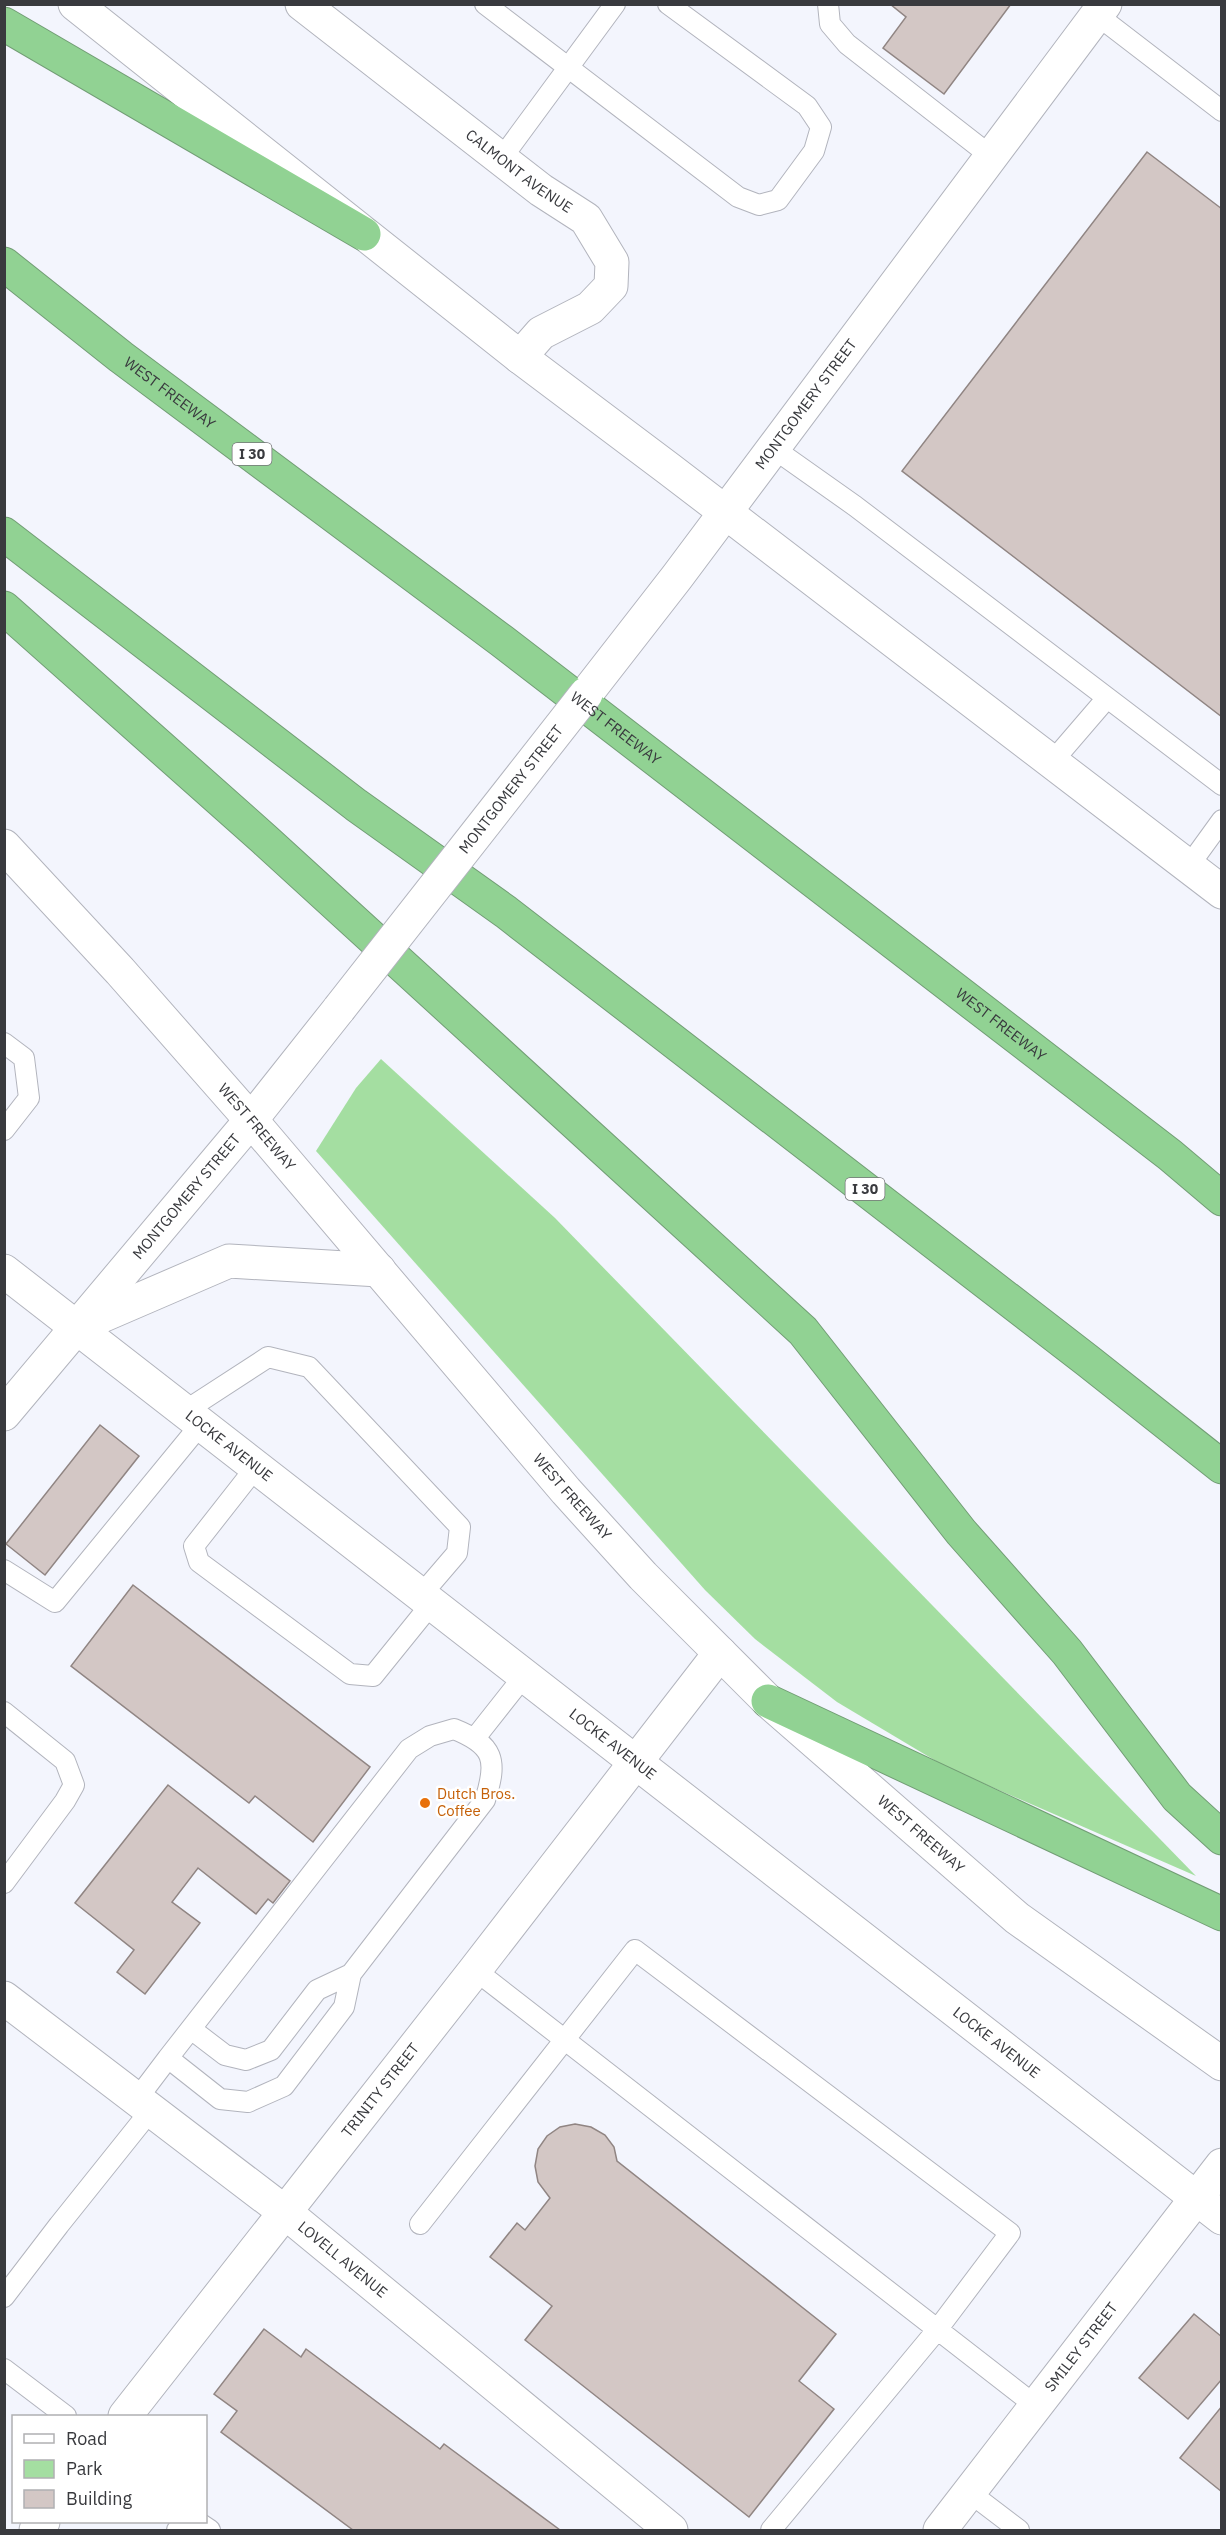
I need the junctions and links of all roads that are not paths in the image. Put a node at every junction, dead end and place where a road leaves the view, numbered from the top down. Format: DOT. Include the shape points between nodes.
graph roads {
  1 [pos="75,4"];
  2 [pos="302,4"];
  3 [pos="485,4"];
  4 [pos="615,4"];
  5 [pos="668,4"];
  6 [pos="828,4"];
  7 [pos="1101,10"];
  8 [pos="4,24"];
  9 [pos="568,67"];
  10 [pos="1221,111"];
  11 [pos="992,157"];
  12 [pos="501,159"];
  13 [pos="364,234"];
  14 [pos="4,264"];
  15 [pos="520,357"];
  16 [pos="773,448"];
  17 [pos="725,512"];
  18 [pos="4,534"];
  19 [pos="4,608"];
  20 [pos="1107,698"];
  21 [pos="1052,762"];
  22 [pos="1221,785"];
  23 [pos="1221,820"];
  24 [pos="10,863"];
  25 [pos="1188,867"];
  26 [pos="1221,892"];
  27 [pos="4,1043"];
  28 [pos="251,1120"];
  29 [pos="4,1130"];
  30 [pos="1221,1199"];
  31 [pos="379,1270"];
  32 [pos="4,1271"];
  33 [pos="76,1327"];
  34 [pos="4,1414"];
  35 [pos="193,1418"];
  36 [pos="255,1467"];
  37 [pos="1221,1467"];
  38 [pos="4,1570"];
  39 [pos="426,1599"];
  40 [pos="720,1653"];
  41 [pos="524,1676"];
  42 [pos="768,1701"];
  43 [pos="4,1712"];
  44 [pos="475,1738"];
  45 [pos="637,1763"];
  46 [pos="1221,1838"];
  47 [pos="4,1882"];
  48 [pos="1221,1914"];
  49 [pos="476,1970"];
  50 [pos="351,1974"];
  51 [pos="4,1998"];
  52 [pos="191,2029"];
  53 [pos="565,2041"];
  54 [pos="168,2058"];
  55 [pos="1221,2064"];
  56 [pos="144,2105"];
  57 [pos="1221,2165"];
  58 [pos="1196,2198"];
  59 [pos="286,2213"];
  60 [pos="1221,2218"];
  61 [pos="420,2224"];
  62 [pos="4,2297"];
  63 [pos="937,2330"];
  64 [pos="4,2369"];
  65 [pos="1035,2406"];
  66 [pos="65,2415"];
  67 [pos="126,2415"];
  68 [pos="969,2492"];
  69 [pos="671,2530"];
  70 [pos="771,2530"];
  71 [pos="940,2530"];
  72 [pos="1019,2530"];
  1 -- 13 [label="main road"];
  2 -- 12 [label="main road, CALMONT AVENUE"];
  3 -- 9 [label="lane"];
  4 -- 9 [label="lane"];
  5 -- 9 [label="lane" via="807,106 821,127 814,151 778,200 759,205 738,197"];
  6 -- 11 [label="lane" via="830,24 847,44"];
  7 -- 10 [label="lane"];
  7 -- 11 [label="main road, MONTGOMERY STREET"];
  8 -- 13 [label="highway"];
  9 -- 12 [label="lane"];
  11 -- 16 [label="main road, MONTGOMERY STREET"];
  12 -- 15 [label="main road, CALMONT AVENUE" via="586,219 612,262 611,286 590,308 541,333"];
  13 -- 15 [label="main road"];
  14 -- 30 [label="highway, WEST FREEWAY / I 30" via="121,357 502,640 1170,1155"];
  15 -- 17 [label="main road"];
  16 -- 17 [label="main road, MONTGOMERY STREET"];
  16 -- 20 [label="lane"];
  17 -- 21 [label="main road"];
  17 -- 28 [label="main road, MONTGOMERY STREET, bridge"];
  18 -- 37 [label="highway, I 30" via="356,805 506,912"];
  19 -- 46 [label="highway" via="264,839 803,1331 962,1532 1066,1653 1177,1797"];
  20 -- 21 [label="lane"];
  20 -- 22 [label="lane"];
  21 -- 25 [label="main road"];
  23 -- 25 [label="lane"];
  24 -- 28 [label="main road, WEST FREEWAY"];
  25 -- 26 [label="main road"];
  27 -- 29 [label="lane" via="24,1058 29,1098"];
  28 -- 31 [label="main road, WEST FREEWAY"];
  28 -- 33 [label="main road, MONTGOMERY STREET"];
  31 -- 33 [label="main road" via="229,1261"];
  31 -- 40 [label="main road, WEST FREEWAY" via="566,1491"];
  32 -- 33 [label="main road, LOCKE AVENUE"];
  33 -- 34 [label="main road, MONTGOMERY STREET"];
  33 -- 35 [label="main road, LOCKE AVENUE"];
  35 -- 36 [label="main road, LOCKE AVENUE"];
  35 -- 38 [label="lane" via="55,1602"];
  35 -- 39 [label="lane" via="268,1357 309,1367 460,1527 457,1553"];
  36 -- 39 [label="main road, LOCKE AVENUE"];
  36 -- 39 [label="lane" via="194,1546 199,1562 350,1674 373,1676"];
  39 -- 41 [label="main road, LOCKE AVENUE"];
  40 -- 42 [label="main road, WEST FREEWAY"];
  40 -- 45 [label="main road, TRINITY STREET"];
  41 -- 44 [label="lane"];
  41 -- 45 [label="main road, LOCKE AVENUE"];
  42 -- 48 [label="highway"];
  42 -- 55 [label="main road, WEST FREEWAY" via="1017,1918"];
  43 -- 47 [label="lane" via="65,1761 74,1785"];
  44 -- 50 [label="lane" via="488,1752 493,1775 485,1800"];
  44 -- 52 [label="lane" via="454,1729 430,1736 409,1749"];
  45 -- 49 [label="main road, TRINITY STREET"];
  45 -- 58 [label="main road, LOCKE AVENUE"];
  49 -- 53 [label="lane"];
  49 -- 59 [label="main road, TRINITY STREET"];
  50 -- 52 [label="lane" via="318,1990 271,2050 246,2060 225,2055"];
  50 -- 54 [label="lane" via="344,2007 284,2086 248,2102 220,2099"];
  51 -- 56 [label="main road, LOVELL AVENUE"];
  52 -- 54 [label="lane"];
  53 -- 61 [label="lane"];
  53 -- 63 [label="lane"];
  53 -- 63 [label="lane" via="635,1950 1010,2233"];
  54 -- 56 [label="lane"];
  56 -- 59 [label="main road, LOVELL AVENUE"];
  56 -- 62 [label="lane"];
  57 -- 58 [label="main road, SMILEY STREET"];
  58 -- 60 [label="main road, LOCKE AVENUE"];
  58 -- 65 [label="main road, SMILEY STREET"];
  59 -- 67 [label="main road, TRINITY STREET"];
  59 -- 69 [label="main road, LOVELL AVENUE"];
  63 -- 65 [label="lane"];
  63 -- 70 [label="lane"];
  64 -- 66 [label="lane"];
  65 -- 68 [label="main road, SMILEY STREET"];
  68 -- 71 [label="main road, SMILEY STREET"];
  68 -- 72 [label="lane"];
}
